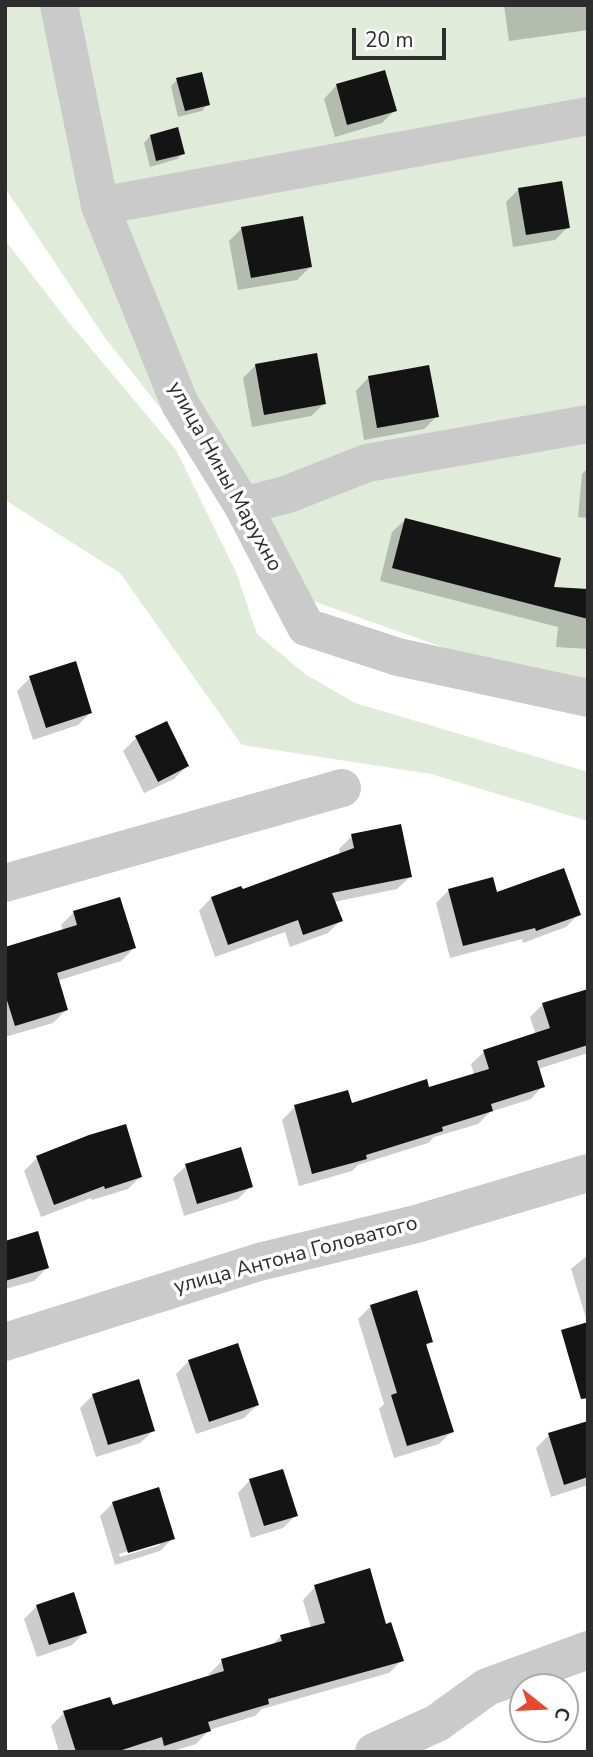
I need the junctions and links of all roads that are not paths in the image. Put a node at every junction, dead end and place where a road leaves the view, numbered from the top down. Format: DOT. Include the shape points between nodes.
graph roads {
  1 [pos="59,5"];
  2 [pos="588,116"];
  3 [pos="100,206"];
  4 [pos="588,424"];
  5 [pos="243,506"];
  6 [pos="588,698"];
  7 [pos="342,788"];
  8 [pos="5,883"];
  9 [pos="588,1173"];
  10 [pos="5,1342"];
  11 [pos="588,1650"];
  12 [pos="374,1752"];
  1 -- 3 [label="street, улица Нины Марухно"];
  2 -- 3 [label="street"];
  3 -- 5 [label="street, улица Нины Марухно" via="180,404"];
  4 -- 5 [label="street" via="367,463"];
  5 -- 6 [label="street, улица Нины Марухно" via="306,626 398,657"];
  7 -- 8 [label="street"];
  9 -- 10 [label="street, улица Антона Головатого" via="416,1224 259,1262"];
  11 -- 12 [label="street" via="487,1687 437,1723"];
}
